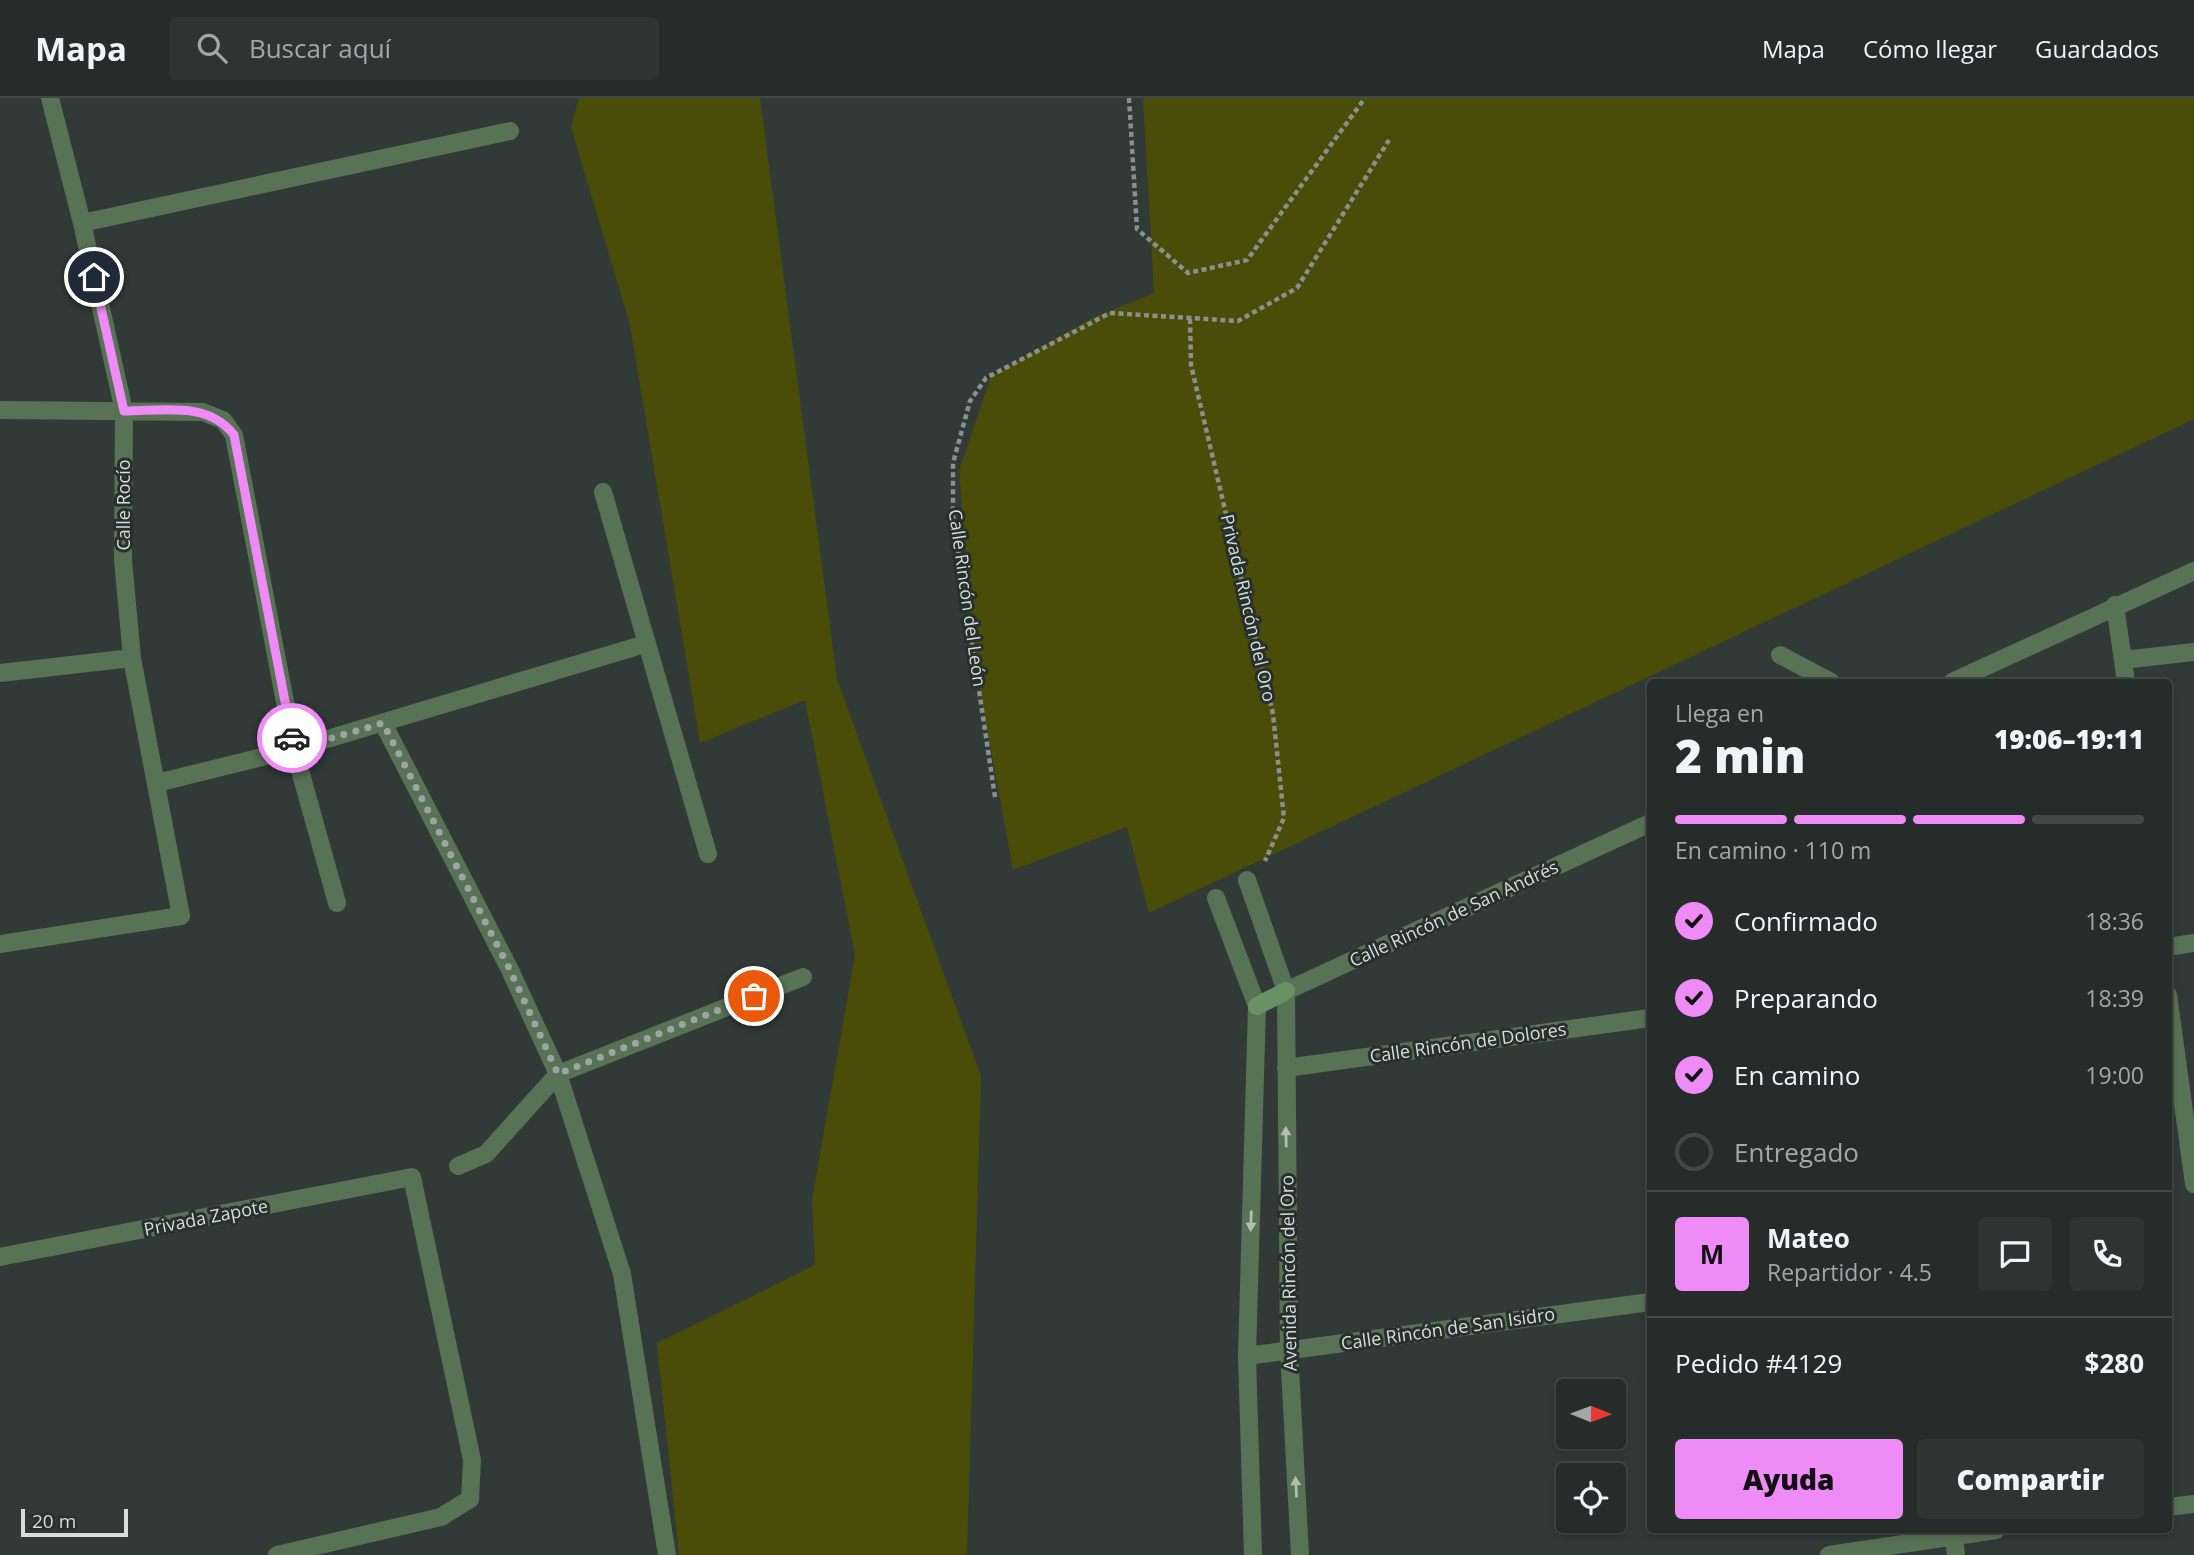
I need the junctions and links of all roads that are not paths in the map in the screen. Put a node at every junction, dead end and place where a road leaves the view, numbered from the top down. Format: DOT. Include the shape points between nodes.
graph roads {
  1 [pos="50,98"];
  2 [pos="510,131"];
  3 [pos="82,223"];
  4 [pos="0,410"];
  5 [pos="124,411"];
  6 [pos="603,492"];
  7 [pos="2194,571"];
  8 [pos="2115,605"];
  9 [pos="645,644"];
  10 [pos="2194,652"];
  11 [pos="1780,655"];
  12 [pos="132,658"];
  13 [pos="2123,660"];
  14 [pos="0,673"];
  15 [pos="1825,679"];
  16 [pos="1958,679"];
  17 [pos="2126,679"];
  18 [pos="383,723"];
  19 [pos="294,749"];
  20 [pos="158,783"];
  21 [pos="1647,824"];
  22 [pos="708,854"];
  23 [pos="1249,886"];
  24 [pos="1216,898"];
  25 [pos="337,903"];
  26 [pos="2194,943"];
  27 [pos="0,944"];
  28 [pos="2172,946"];
  29 [pos="803,977"];
  30 [pos="1286,991"];
  31 [pos="1258,1006"];
  32 [pos="1647,1018"];
  33 [pos="2172,1024"];
  34 [pos="1286,1068"];
  35 [pos="558,1074"];
  36 [pos="458,1166"];
  37 [pos="2194,1184"];
  38 [pos="0,1257"];
  39 [pos="1647,1302"];
  40 [pos="1289,1350"];
  41 [pos="1247,1356"];
  42 [pos="2194,1504"];
  43 [pos="2172,1507"];
  44 [pos="1948,1533"];
  45 [pos="1953,1533"];
  46 [pos="277,1555"];
  47 [pos="667,1555"];
  48 [pos="1253,1555"];
  49 [pos="1300,1555"];
  50 [pos="1829,1555"];
  51 [pos="1956,1555"];
  1 -- 3 [label="street, Calle Rocío"];
  2 -- 3 [label="street"];
  3 -- 5 [label="street, Calle Rocío"];
  4 -- 5 [label="street"];
  5 -- 12 [label="street, Calle Rocío" via="123,560"];
  5 -- 19 [label="street" via="203,412 223,420 234,435"];
  6 -- 9 [label="street"];
  7 -- 8 [label="street"];
  8 -- 13 [label="street"];
  8 -- 16 [label="street"];
  9 -- 18 [label="street"];
  9 -- 22 [label="street"];
  10 -- 13 [label="street"];
  11 -- 15 [label="street"];
  12 -- 14 [label="street"];
  12 -- 20 [label="street, Calle Rocío"];
  13 -- 17 [label="street"];
  18 -- 19 [label="street"];
  18 -- 35 [label="street"];
  19 -- 20 [label="street"];
  19 -- 25 [label="street"];
  20 -- 27 [label="street, Calle Rocío" via="181,916"];
  21 -- 30 [label="street, Calle Rincón de San Andrés"];
  23 -- 30 [label="street"];
  24 -- 31 [label="street"];
  26 -- 28 [label="street"];
  29 -- 35 [label="street"];
  30 -- 31 [label="street, Calle Rincón de San Andrés"];
  30 -- 34 [label="street, Avenida Rincón del Oro"];
  31 -- 41 [label="street, Avenida Rincón del Oro, one-way"];
  32 -- 34 [label="street, Calle Rincón de Dolores"];
  33 -- 37 [label="street"];
  40 -- 34 [label="street, Avenida Rincón del Oro, one-way"];
  35 -- 36 [label="street" via="486,1154"];
  35 -- 47 [label="street" via="622,1274"];
  38 -- 46 [label="street, Privada Zapote" via="412,1177 472,1460 470,1499 441,1517"];
  39 -- 40 [label="street, Calle Rincón de San Isidro"];
  40 -- 41 [label="street, Calle Rincón de San Isidro"];
  49 -- 40 [label="street, Avenida Rincón del Oro, one-way"];
  41 -- 48 [label="street, Avenida Rincón del Oro"];
  42 -- 43 [label="street"];
  44 -- 50 [label="street"];
  45 -- 51 [label="street"];
}
